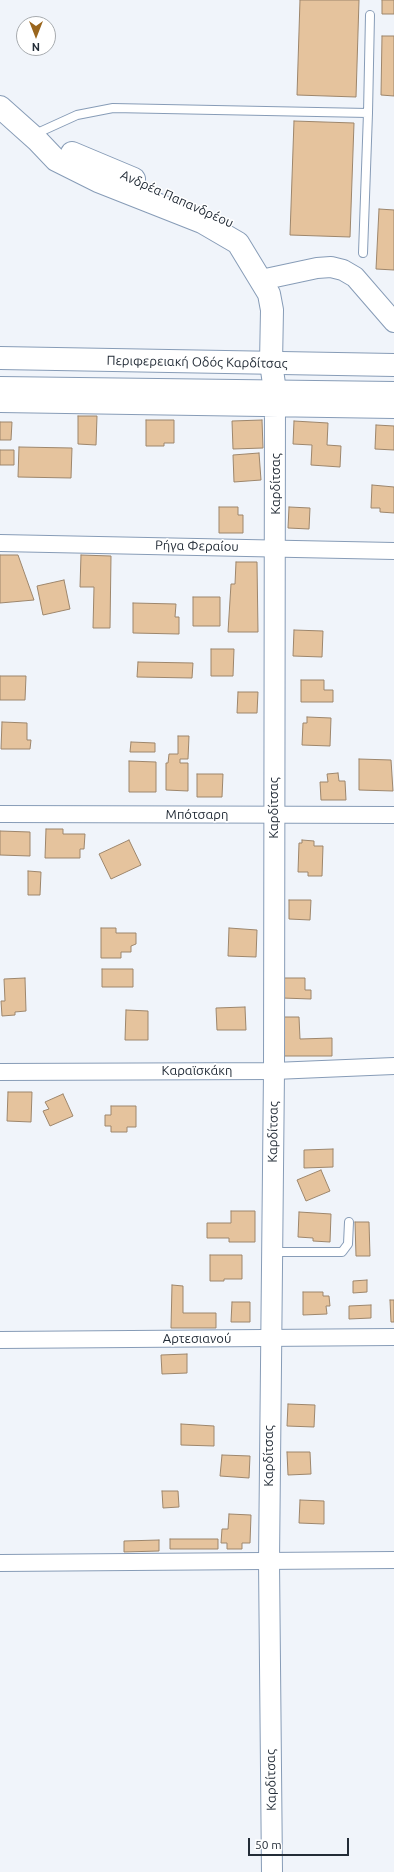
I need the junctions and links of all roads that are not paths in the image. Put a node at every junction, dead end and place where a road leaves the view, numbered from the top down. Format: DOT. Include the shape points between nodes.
graph roads {
  1 [pos="370,16"];
  2 [pos="0,107"];
  3 [pos="368,113"];
  4 [pos="34,137"];
  5 [pos="363,253"];
  6 [pos="269,278"];
  7 [pos="394,322"];
  8 [pos="0,358"];
  9 [pos="278,364"];
  10 [pos="394,365"];
  11 [pos="0,388"];
  12 [pos="394,393"];
  13 [pos="275,399"];
  14 [pos="0,402"];
  15 [pos="394,408"];
  16 [pos="0,543"];
  17 [pos="276,548"];
  18 [pos="394,551"];
  19 [pos="0,814"];
  20 [pos="274,815"];
  21 [pos="394,815"];
  22 [pos="394,1066"];
  23 [pos="274,1071"];
  24 [pos="0,1072"];
  25 [pos="349,1222"];
  26 [pos="271,1252"];
  27 [pos="394,1337"];
  28 [pos="270,1339"];
  29 [pos="0,1340"];
  30 [pos="394,1560"];
  31 [pos="269,1561"];
  32 [pos="0,1563"];
  33 [pos="272,1872"];
  1 -- 3 [label="lane"];
  2 -- 4 [label="main road, Ανδρέα Παπανδρέου"];
  3 -- 4 [label="lane" via="113,108 76,115"];
  3 -- 5 [label="lane"];
  4 -- 6 [label="main road, Ανδρέα Παπανδρέου" via="56,160 79,172 202,222 227,236 238,244"];
  6 -- 7 [label="street" via="317,268 331,267 343,270 355,277"];
  6 -- 9 [label="main road, Ανδρέα Παπανδρέου"];
  8 -- 9 [label="main road, Περιφερειακή Οδός Καρδίτσας"];
  9 -- 10 [label="main road, Περιφερειακή Οδός Καρδίτσας"];
  9 -- 13 [label="main road, Ανδρέα Παπανδρέου"];
  11 -- 13 [label="main road"];
  12 -- 13 [label="main road"];
  13 -- 14 [label="street"];
  13 -- 15 [label="street"];
  13 -- 17 [label="street, Καρδίτσας"];
  16 -- 17 [label="street, Ρήγα Φεραίου"];
  17 -- 18 [label="street, Ρήγα Φεραίου"];
  17 -- 20 [label="street, Καρδίτσας"];
  19 -- 20 [label="street, Μπότσαρη"];
  20 -- 21 [label="street, Μπότσαρη"];
  20 -- 23 [label="street, Καρδίτσας"];
  22 -- 23 [label="street, Καραϊσκάκη"];
  23 -- 24 [label="street, Καραϊσκάκη"];
  23 -- 26 [label="street, Καρδίτσας"];
  25 -- 26 [label="lane" via="348,1244 342,1252"];
  26 -- 28 [label="street, Καρδίτσας"];
  27 -- 28 [label="street, Αρτεσιανού"];
  28 -- 29 [label="street, Αρτεσιανού"];
  28 -- 31 [label="street, Καρδίτσας"];
  30 -- 31 [label="street"];
  31 -- 32 [label="street"];
  31 -- 33 [label="street, Καρδίτσας"];
}
